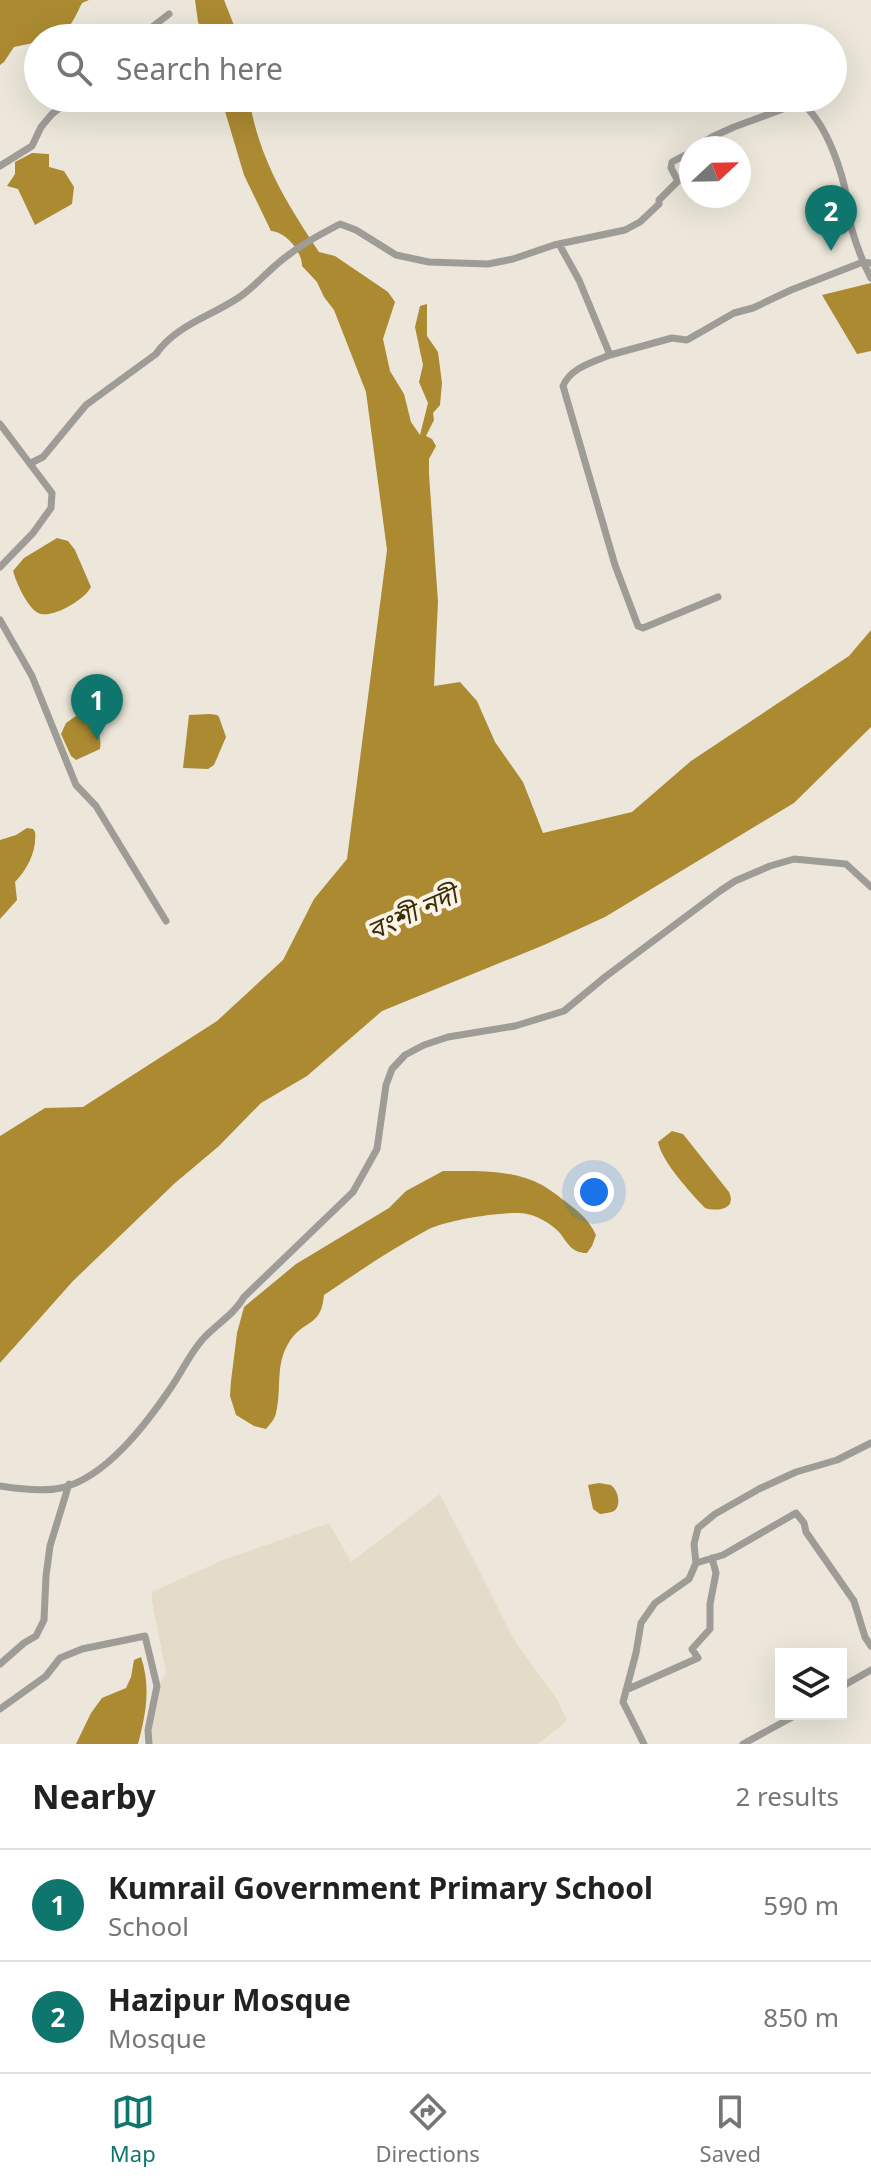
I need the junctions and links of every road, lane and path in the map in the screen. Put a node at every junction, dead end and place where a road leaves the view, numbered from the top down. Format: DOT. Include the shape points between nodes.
graph roads {
  1 [pos="169,14"];
  2 [pos="156,24"];
  3 [pos="54,112"];
  4 [pos="776,112"];
  5 [pos="810,112"];
  6 [pos="715,136"];
  7 [pos="679,158"];
  8 [pos="0,166"];
  9 [pos="559,244"];
  10 [pos="867,263"];
  11 [pos="871,278"];
  12 [pos="610,355"];
  13 [pos="0,424"];
  14 [pos="31,463"];
  15 [pos="0,567"];
  16 [pos="718,597"];
  17 [pos="0,620"];
  18 [pos="871,887"];
  19 [pos="166,921"];
  20 [pos="871,1443"];
  21 [pos="69,1484"];
  22 [pos="0,1486"];
  23 [pos="712,1558"];
  24 [pos="696,1563"];
  25 [pos="871,1646"];
  26 [pos="0,1664"];
  27 [pos="871,1670"];
  28 [pos="847,1684"];
  29 [pos="626,1690"];
  30 [pos="0,1709"];
  31 [pos="787,1720"];
  32 [pos="149,1744"];
  33 [pos="644,1744"];
  34 [pos="743,1744"];
  1 -- 2 [label="street"];
  3 -- 8 [label="street" via="32,146"];
  4 -- 6 [label="street"];
  5 -- 10 [label="street" via="828,138 851,227"];
  7 -- 9 [label="street" via="671,168 678,181 640,222"];
  9 -- 12 [label="street"];
  9 -- 14 [label="street" via="488,264 429,262 396,255 340,224 286,257 237,298 181,330 86,405 43,457"];
  10 -- 11 [label="street"];
  10 -- 12 [label="street" via="734,313 687,340 672,338"];
  12 -- 16 [label="street" via="575,371 563,386 638,626"];
  13 -- 14 [label="street"];
  14 -- 15 [label="street" via="52,493 51,508"];
  17 -- 19 [label="street" via="32,676 76,785 96,806"];
  18 -- 21 [label="street" via="846,864 794,859 770,866 720,891 564,1011 448,1037 405,1055 392,1069 377,1149 353,1192 202,1340 132,1439 98,1472"];
  20 -- 24 [label="street" via="796,1472 715,1514 698,1528"];
  21 -- 22 [label="street"];
  21 -- 26 [label="street" via="50,1546 44,1620 36,1636"];
  23 -- 24 [label="street"];
  23 -- 25 [label="street" via="796,1513 854,1601"];
  23 -- 29 [label="street" via="716,1573 710,1629 692,1649 698,1658"];
  24 -- 29 [label="street" via="689,1579 655,1603 641,1623"];
  27 -- 28 [label="street"];
  29 -- 33 [label="street" via="623,1702"];
  30 -- 32 [label="street" via="46,1676 60,1658 145,1636 157,1686"];
  31 -- 34 [label="street"];
}
